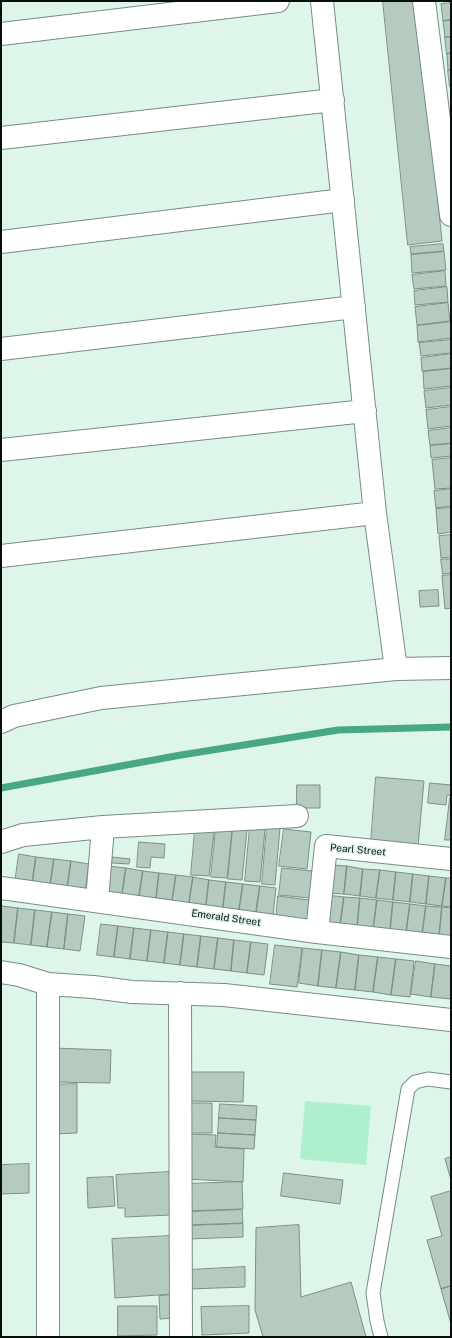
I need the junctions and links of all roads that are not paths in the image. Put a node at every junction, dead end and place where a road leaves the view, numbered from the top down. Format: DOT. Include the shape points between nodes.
graph roads {
  1 [pos="278,1"];
  2 [pos="322,1"];
  3 [pos="424,1"];
  4 [pos="1,34"];
  5 [pos="333,100"];
  6 [pos="1,138"];
  7 [pos="343,200"];
  8 [pos="451,215"];
  9 [pos="1,242"];
  10 [pos="354,307"];
  11 [pos="1,349"];
  12 [pos="365,411"];
  13 [pos="1,450"];
  14 [pos="375,513"];
  15 [pos="1,556"];
  16 [pos="451,668"];
  17 [pos="396,669"];
  18 [pos="1,722"];
  19 [pos="297,816"];
  20 [pos="103,827"];
  21 [pos="1,842"];
  22 [pos="451,859"];
  23 [pos="1,888"];
  24 [pos="97,902"];
  25 [pos="317,932"];
  26 [pos="451,947"];
  27 [pos="1,972"];
  28 [pos="48,984"];
  29 [pos="180,993"];
  30 [pos="451,1020"];
  31 [pos="451,1082"];
  32 [pos="48,1337"];
  33 [pos="181,1337"];
  34 [pos="381,1337"];
  1 -- 4 [label="street"];
  2 -- 5 [label="street"];
  3 -- 8 [label="street"];
  5 -- 6 [label="street"];
  5 -- 7 [label="street"];
  7 -- 9 [label="street"];
  7 -- 10 [label="street"];
  10 -- 11 [label="street"];
  10 -- 12 [label="street"];
  12 -- 13 [label="street"];
  12 -- 14 [label="street"];
  14 -- 15 [label="street"];
  14 -- 17 [label="street"];
  16 -- 17 [label="street"];
  17 -- 18 [label="street" via="101,698 14,716"];
  19 -- 20 [label="street"];
  20 -- 21 [label="street" via="23,835"];
  20 -- 24 [label="street"];
  22 -- 25 [label="street, Pearl Street" via="326,846"];
  23 -- 24 [label="street, Emerald Street"];
  24 -- 25 [label="street, Emerald Street"];
  25 -- 26 [label="street, Emerald Street"];
  27 -- 28 [label="street"];
  28 -- 29 [label="street" via="132,992"];
  28 -- 32 [label="street"];
  29 -- 30 [label="street" via="224,995"];
  29 -- 33 [label="street"];
  31 -- 34 [label="lane" via="428,1079 415,1082 408,1089 373,1293"];
}
